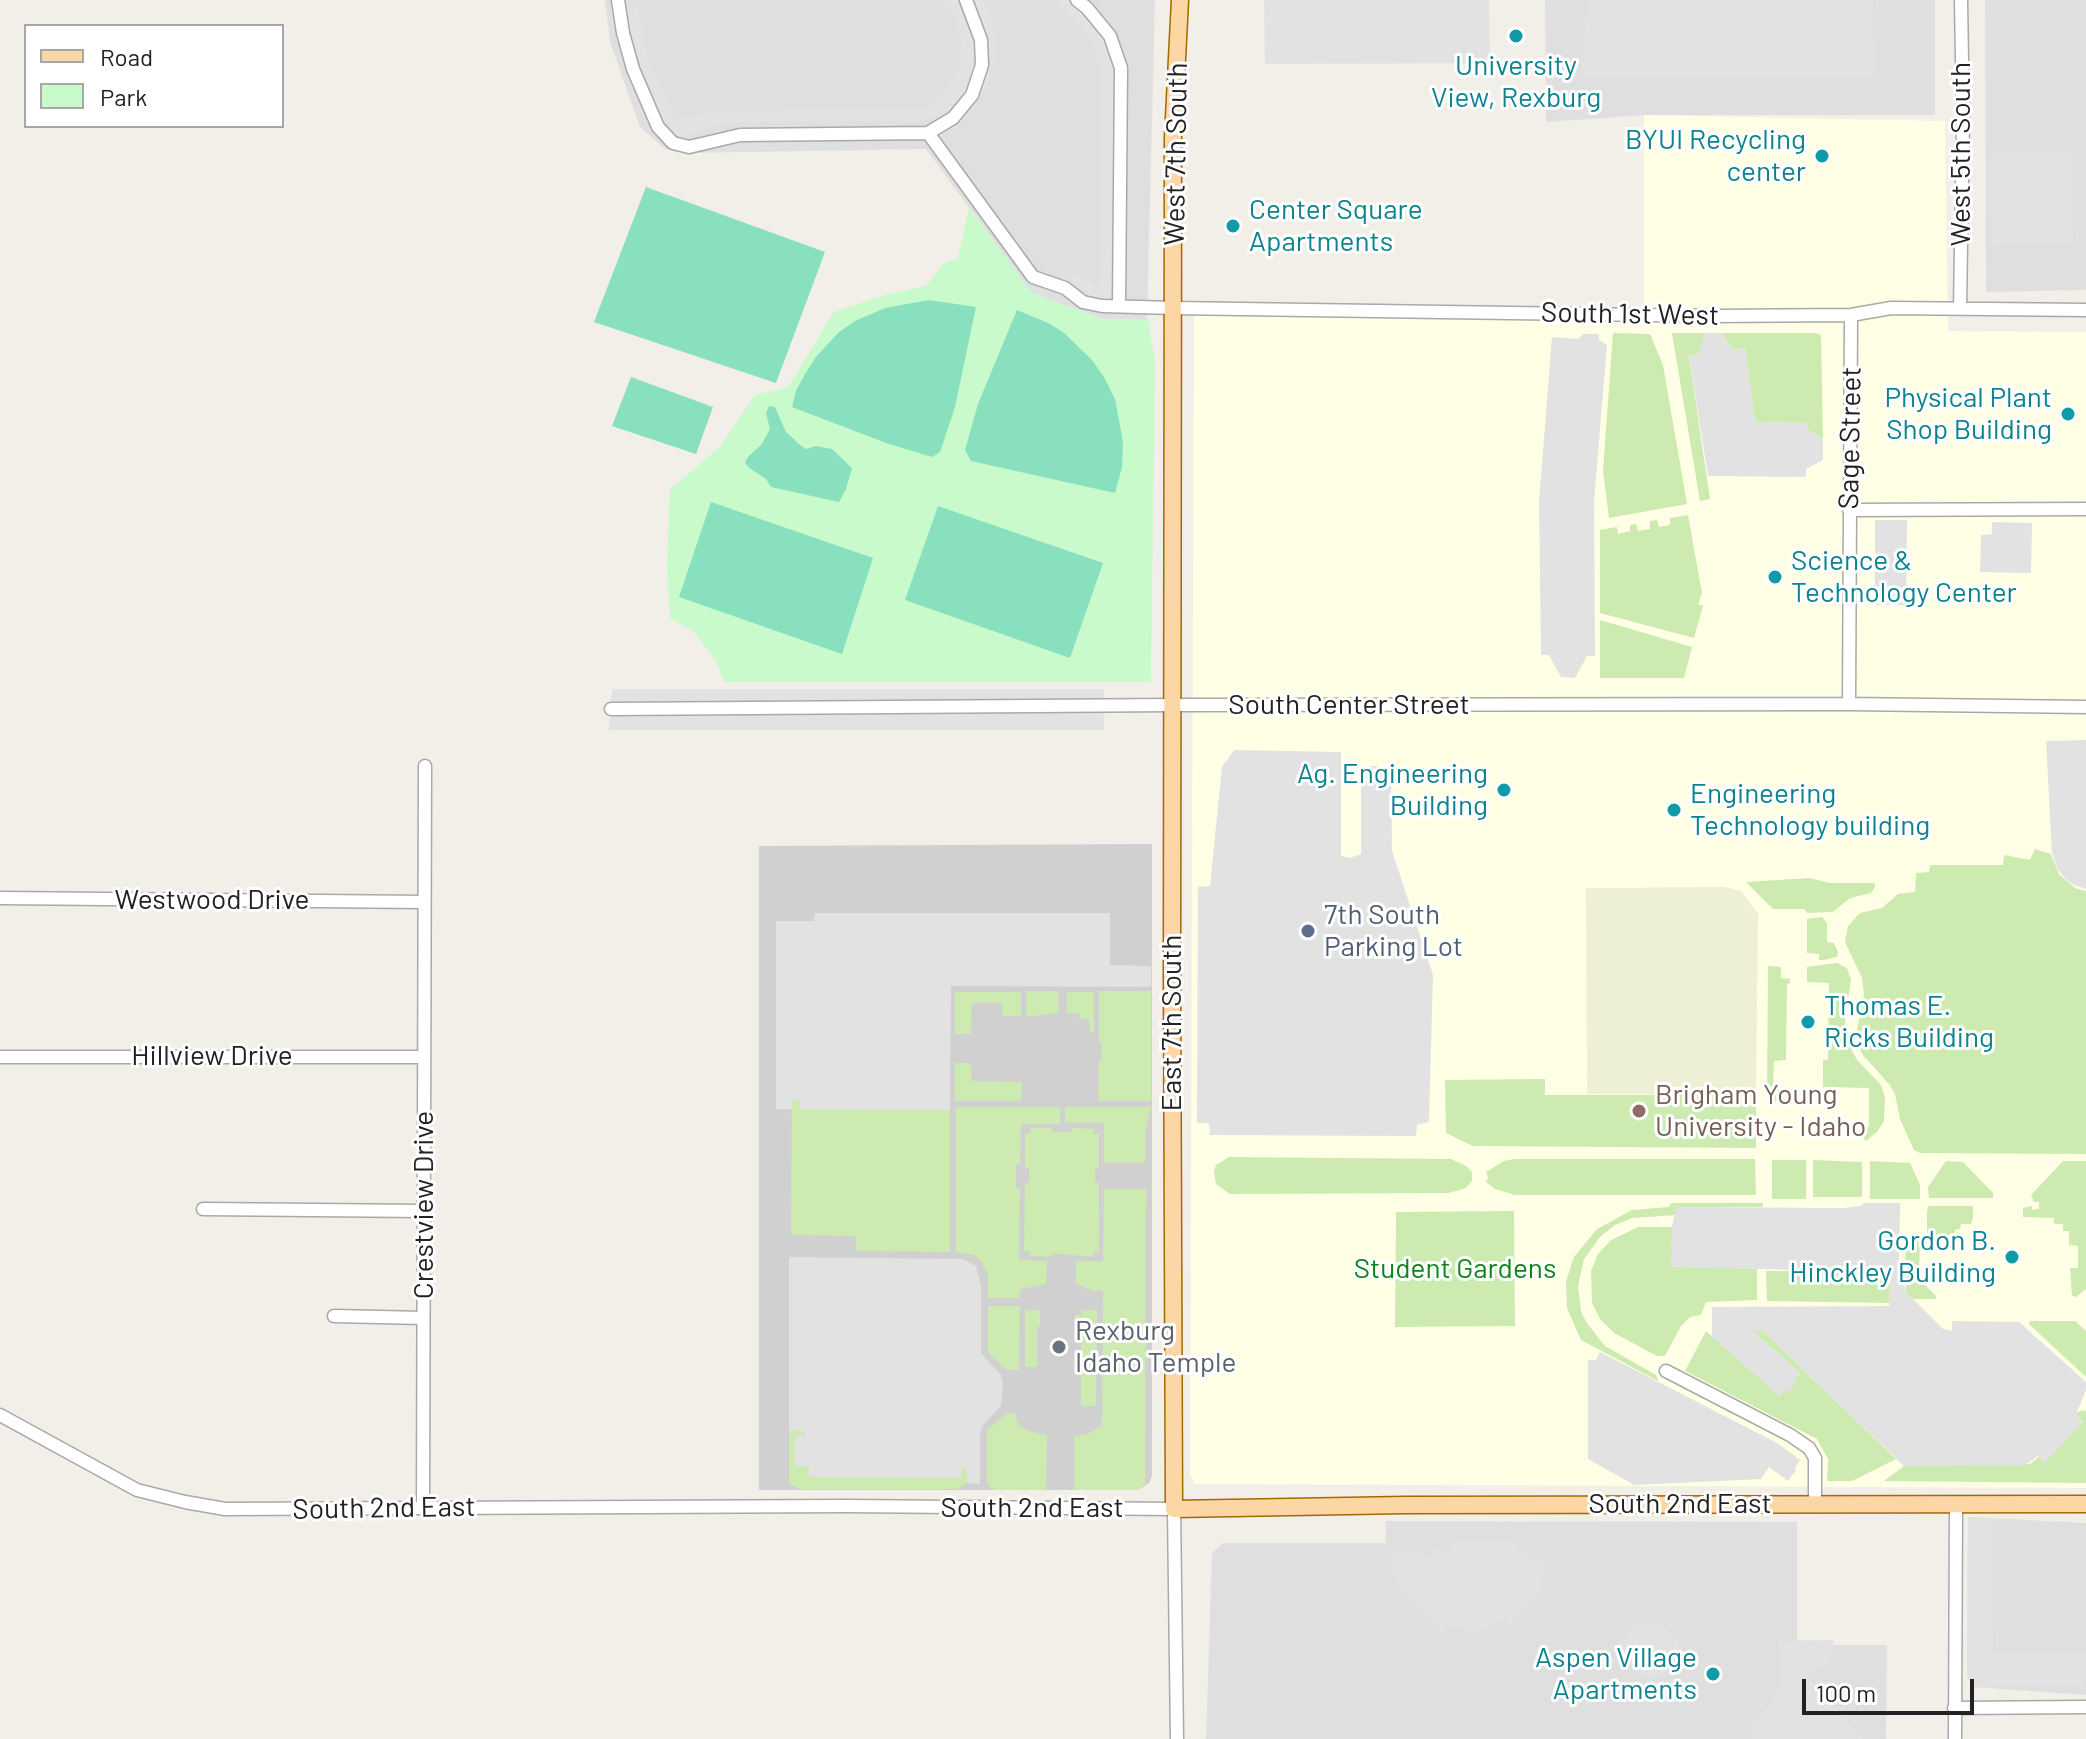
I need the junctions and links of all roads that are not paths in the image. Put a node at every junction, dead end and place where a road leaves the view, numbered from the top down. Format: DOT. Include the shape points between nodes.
graph roads {
  1 [pos="618,0"];
  2 [pos="966,0"];
  3 [pos="1077,0"];
  4 [pos="1180,0"];
  5 [pos="1961,0"];
  6 [pos="928,133"];
  7 [pos="1119,306"];
  8 [pos="1173,308"];
  9 [pos="1960,308"];
  10 [pos="2086,310"];
  11 [pos="1851,315"];
  12 [pos="2086,509"];
  13 [pos="1849,510"];
  14 [pos="1849,704"];
  15 [pos="1174,705"];
  16 [pos="2086,707"];
  17 [pos="611,709"];
  18 [pos="425,766"];
  19 [pos="0,898"];
  20 [pos="424,902"];
  21 [pos="0,1057"];
  22 [pos="424,1057"];
  23 [pos="203,1209"];
  24 [pos="423,1211"];
  25 [pos="334,1316"];
  26 [pos="423,1318"];
  27 [pos="1666,1371"];
  28 [pos="0,1415"];
  29 [pos="1815,1504"];
  30 [pos="2086,1504"];
  31 [pos="1956,1505"];
  32 [pos="423,1507"];
  33 [pos="1174,1509"];
  34 [pos="2086,1707"];
  35 [pos="1954,1708"];
  36 [pos="1177,1739"];
  37 [pos="1955,1739"];
  1 -- 6 [label="street" via="633,69 658,127 673,143 689,147 740,135"];
  2 -- 6 [label="street" via="981,40 982,65 972,95 953,118"];
  3 -- 7 [label="street" via="1110,36 1121,68"];
  4 -- 8 [label="main road, West 7th South"];
  5 -- 9 [label="street, West 5th South"];
  6 -- 7 [label="street, South 1st West" via="1033,277 1065,288 1083,302"];
  7 -- 8 [label="street, South 1st West"];
  8 -- 11 [label="street, South 1st West"];
  8 -- 15 [label="main road, East 7th South"];
  9 -- 10 [label="street, South 1st West"];
  9 -- 11 [label="street, South 1st West" via="1891,308"];
  11 -- 13 [label="street, Sage Street"];
  12 -- 13 [label="street"];
  13 -- 14 [label="street, Sage Street"];
  14 -- 15 [label="street, South Center Street"];
  14 -- 16 [label="street, South Center Street"];
  15 -- 17 [label="street, South Center Street"];
  15 -- 33 [label="main road, East 7th South"];
  18 -- 20 [label="street, Crestview Drive"];
  19 -- 20 [label="street, Westwood Drive"];
  20 -- 22 [label="street, Crestview Drive"];
  21 -- 22 [label="street, Hillview Drive"];
  22 -- 24 [label="street, Crestview Drive"];
  23 -- 24 [label="street"];
  24 -- 26 [label="street, Crestview Drive"];
  25 -- 26 [label="street"];
  26 -- 32 [label="street, Crestview Drive"];
  27 -- 29 [label="street" via="1809,1448 1815,1458"];
  28 -- 32 [label="street, South 2nd East" via="137,1490 185,1502 225,1509"];
  29 -- 31 [label="main road, South 2nd East"];
  29 -- 33 [label="main road, South 2nd East"];
  30 -- 31 [label="main road, South 2nd East"];
  31 -- 35 [label="street"];
  32 -- 33 [label="street, South 2nd East"];
  33 -- 36 [label="street, East 7th South"];
  34 -- 35 [label="street"];
  35 -- 37 [label="street"];
}
